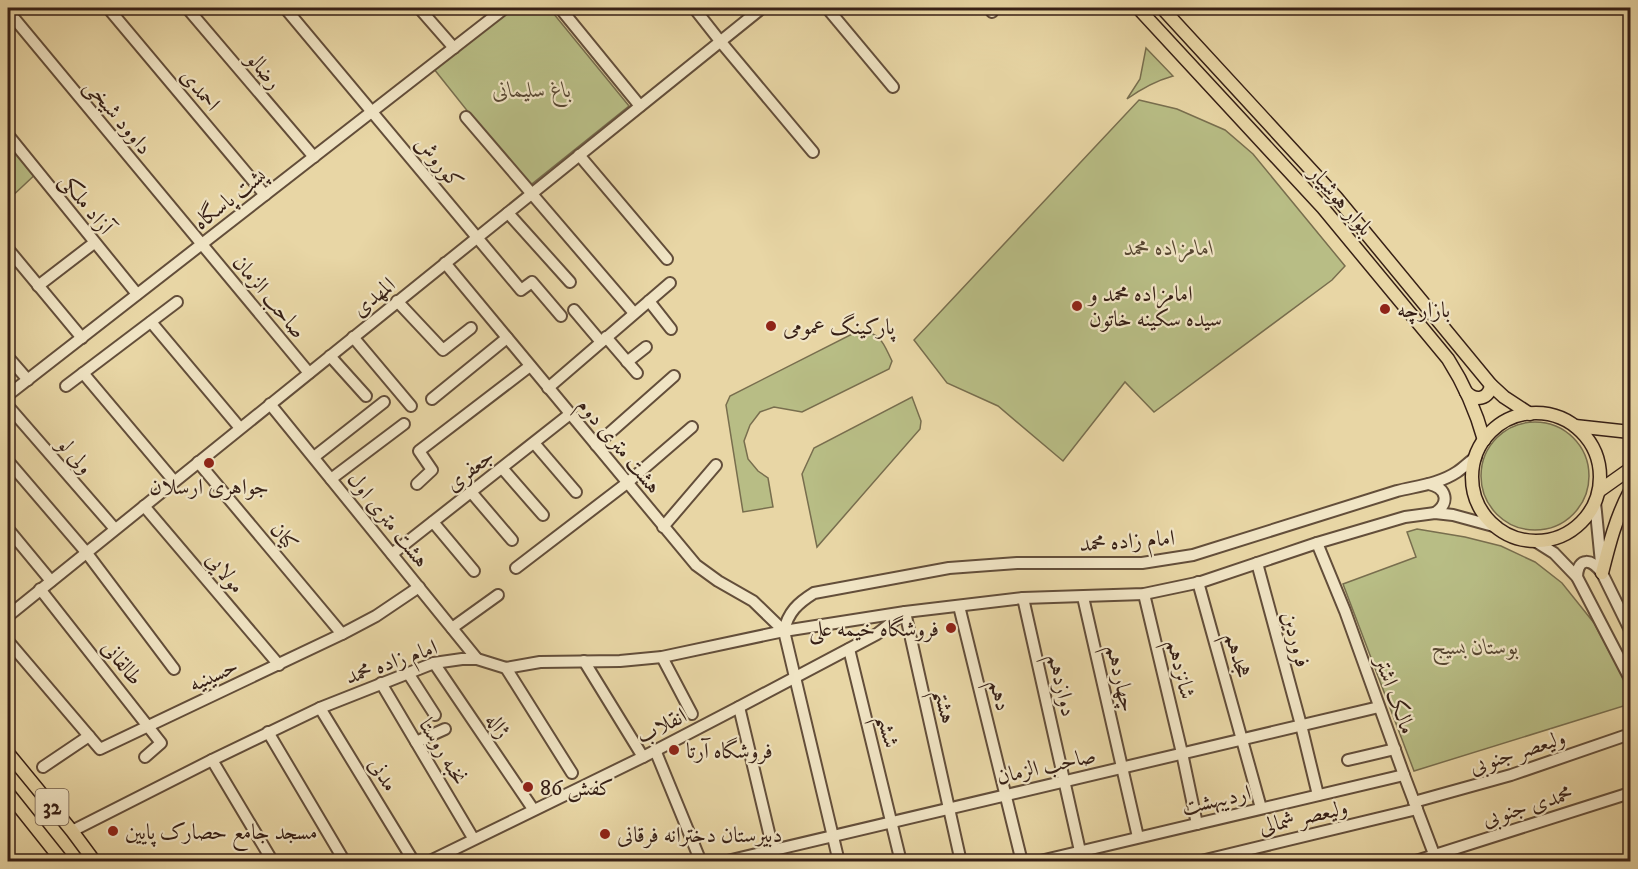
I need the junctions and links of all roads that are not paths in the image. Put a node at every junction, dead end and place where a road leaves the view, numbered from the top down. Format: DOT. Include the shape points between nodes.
graph roads {
  1 [pos="108,8"];
  2 [pos="285,8"];
  3 [pos="419,8"];
  4 [pos="505,8"];
  5 [pos="560,8"];
  6 [pos="694,8"];
  7 [pos="762,8"];
  8 [pos="827,8"];
  9 [pos="1138,8"];
  10 [pos="1162,8"];
  11 [pos="191,9"];
  12 [pos="8,11"];
  13 [pos="720,41"];
  14 [pos="454,48"];
  15 [pos="893,87"];
  16 [pos="640,106"];
  17 [pos="372,112"];
  18 [pos="466,117"];
  19 [pos="8,135"];
  20 [pos="813,152"];
  21 [pos="579,155"];
  22 [pos="314,157"];
  23 [pos="531,194"];
  24 [pos="265,195"];
  25 [pos="508,213"];
  26 [pos="477,237"];
  27 [pos="94,243"];
  28 [pos="201,245"];
  29 [pos="8,249"];
  30 [pos="667,259"];
  31 [pos="445,263"];
  32 [pos="570,282"];
  33 [pos="669,283"];
  34 [pos="38,286"];
  35 [pos="137,294"];
  36 [pos="398,301"];
  37 [pos="649,301"];
  38 [pos="177,302"];
  39 [pos="574,310"];
  40 [pos="634,314"];
  41 [pos="561,316"];
  42 [pos="151,321"];
  43 [pos="471,328"];
  44 [pos="671,329"];
  45 [pos="353,337"];
  46 [pos="82,338"];
  47 [pos="507,338"];
  48 [pos="604,340"];
  49 [pos="646,347"];
  50 [pos="330,356"];
  51 [pos="8,357"];
  52 [pos="627,362"];
  53 [pos="530,366"];
  54 [pos="83,373"];
  55 [pos="309,373"];
  56 [pos="637,373"];
  57 [pos="674,376"];
  58 [pos="28,380"];
  59 [pos="1491,385"];
  60 [pos="66,386"];
  61 [pos="548,388"];
  62 [pos="1466,392"];
  63 [pos="8,395"];
  64 [pos="366,396"];
  65 [pos="432,399"];
  66 [pos="384,402"];
  67 [pos="270,404"];
  68 [pos="8,406"];
  69 [pos="411,406"];
  70 [pos="570,414"];
  71 [pos="1530,414"];
  72 [pos="404,424"];
  73 [pos="1575,426"];
  74 [pos="692,427"];
  75 [pos="240,428"];
  76 [pos="1630,432"];
  77 [pos="1484,440"];
  78 [pos="534,443"];
  79 [pos="596,445"];
  80 [pos="314,457"];
  81 [pos="1476,457"];
  82 [pos="8,460"];
  83 [pos="198,462"];
  84 [pos="716,465"];
  85 [pos="502,468"];
  86 [pos="1630,470"];
  87 [pos="331,479"];
  88 [pos="174,481"];
  89 [pos="627,483"];
  90 [pos="417,484"];
  91 [pos="1429,484"];
  92 [pos="1630,491"];
  93 [pos="471,492"];
  94 [pos="576,492"];
  95 [pos="1597,497"];
  96 [pos="144,506"];
  97 [pos="1435,513"];
  98 [pos="543,515"];
  99 [pos="433,522"];
  100 [pos="663,526"];
  101 [pos="1497,527"];
  102 [pos="8,529"];
  103 [pos="115,529"];
  104 [pos="512,540"];
  105 [pos="1535,541"];
  106 [pos="1317,543"];
  107 [pos="86,552"];
  108 [pos="392,554"];
  109 [pos="1257,563"];
  110 [pos="516,568"];
  111 [pos="474,571"];
  112 [pos="1602,573"];
  113 [pos="1577,578"];
  114 [pos="51,580"];
  115 [pos="1198,582"];
  116 [pos="419,587"];
  117 [pos="40,589"];
  118 [pos="1144,594"];
  119 [pos="498,595"];
  120 [pos="1083,597"];
  121 [pos="1023,598"];
  122 [pos="959,606"];
  123 [pos="905,612"];
  124 [pos="8,616"];
  125 [pos="452,628"];
  126 [pos="1630,630"];
  127 [pos="784,631"];
  128 [pos="342,634"];
  129 [pos="8,641"];
  130 [pos="849,649"];
  131 [pos="662,657"];
  132 [pos="477,659"];
  133 [pos="584,660"];
  134 [pos="434,663"];
  135 [pos="279,664"];
  136 [pos="506,668"];
  137 [pos="174,669"];
  138 [pos="408,673"];
  139 [pos="796,677"];
  140 [pos="1630,679"];
  141 [pos="381,683"];
  142 [pos="739,707"];
  143 [pos="1379,707"];
  144 [pos="320,708"];
  145 [pos="692,714"];
  146 [pos="435,715"];
  147 [pos="1301,725"];
  148 [pos="149,726"];
  149 [pos="445,729"];
  150 [pos="268,732"];
  151 [pos="1630,734"];
  152 [pos="89,736"];
  153 [pos="1243,739"];
  154 [pos="416,742"];
  155 [pos="1395,749"];
  156 [pos="655,750"];
  157 [pos="8,753"];
  158 [pos="1182,753"];
  159 [pos="145,757"];
  160 [pos="643,757"];
  161 [pos="212,760"];
  162 [pos="1348,760"];
  163 [pos="43,767"];
  164 [pos="1123,767"];
  165 [pos="572,773"];
  166 [pos="1404,775"];
  167 [pos="1065,781"];
  168 [pos="8,793"];
  169 [pos="1630,793"];
  170 [pos="1006,795"];
  171 [pos="1318,795"];
  172 [pos="1415,806"];
  173 [pos="949,808"];
  174 [pos="1261,808"];
  175 [pos="533,809"];
  176 [pos="892,822"];
  177 [pos="1197,824"];
  178 [pos="72,831"];
  179 [pos="832,836"];
  180 [pos="1138,837"];
  181 [pos="473,838"];
  182 [pos="773,850"];
  183 [pos="1080,851"];
  184 [pos="1436,858"];
  185 [pos="1630,859"];
  186 [pos="63,861"];
  187 [pos="95,861"];
  188 [pos="273,861"];
  189 [pos="345,861"];
  190 [pos="414,861"];
  191 [pos="428,861"];
  192 [pos="701,861"];
  193 [pos="723,861"];
  194 [pos="776,861"];
  195 [pos="838,861"];
  196 [pos="901,861"];
  197 [pos="961,861"];
  198 [pos="1022,861"];
  199 [pos="1036,861"];
  200 [pos="1197,861"];
  201 [pos="1413,861"];
  202 [pos="1623,861"];
  1 -- 24 [label="street, احمدی"];
  2 -- 17 [label="street, کوروش"];
  3 -- 14 [label="street"];
  4 -- 14 [label="street"];
  5 -- 16 [label="street"];
  6 -- 13 [label="street"];
  7 -- 13 [label="street, المهدی"];
  8 -- 15 [label="street"];
  9 -- 62 [label="main road, بلوار هوشیار" via="1323,208 1448,359"];
  10 -- 59 [label="main road, بلوار هوشیار" via="1336,197"];
  11 -- 22 [label="street, رضالو"];
  12 -- 28 [label="street, داوود شیخی"];
  13 -- 16 [label="street, المهدی"];
  13 -- 20 [label="street"];
  14 -- 17 [label="street, پشت پاسگاه"];
  16 -- 21 [label="street, المهدی"];
  17 -- 22 [label="street, پشت پاسگاه"];
  17 -- 26 [label="street, کوروش"];
  18 -- 23 [label="street"];
  19 -- 27 [label="street, آزاد ملکی"];
  21 -- 23 [label="street, المهدی"];
  21 -- 30 [label="street"];
  22 -- 24 [label="street, پشت پاسگاه"];
  23 -- 25 [label="street, المهدی"];
  23 -- 40 [label="street"];
  24 -- 28 [label="street, پشت پاسگاه"];
  25 -- 26 [label="street, المهدی"];
  25 -- 32 [label="street"];
  26 -- 31 [label="street, المهدی"];
  26 -- 41 [label="street, کوروش" via="521,290 532,282"];
  27 -- 34 [label="street"];
  27 -- 35 [label="street, آزاد ملکی"];
  28 -- 35 [label="street, پشت پاسگاه"];
  28 -- 55 [label="street, صاحب الزمان"];
  29 -- 34 [label="street"];
  31 -- 36 [label="street, المهدی"];
  31 -- 47 [label="street, هشت متری دوم"];
  33 -- 37 [label="street"];
  34 -- 46 [label="street"];
  35 -- 46 [label="street, پشت پاسگاه"];
  36 -- 43 [label="street" via="443,350"];
  36 -- 45 [label="street, المهدی"];
  37 -- 40 [label="street"];
  37 -- 44 [label="street"];
  38 -- 42 [label="street"];
  39 -- 48 [label="street"];
  40 -- 48 [label="street"];
  42 -- 54 [label="street"];
  42 -- 75 [label="street"];
  45 -- 50 [label="street, المهدی"];
  45 -- 69 [label="street"];
  46 -- 58 [label="street, پشت پاسگاه"];
  47 -- 53 [label="street, هشت متری دوم"];
  47 -- 65 [label="street"];
  48 -- 52 [label="street"];
  48 -- 61 [label="street"];
  49 -- 52 [label="street"];
  50 -- 55 [label="street, المهدی"];
  50 -- 64 [label="street"];
  51 -- 58 [label="street"];
  52 -- 56 [label="street"];
  53 -- 61 [label="street, هشت متری دوم"];
  53 -- 90 [label="street" via="419,451 432,470"];
  54 -- 60 [label="street"];
  54 -- 88 [label="street"];
  55 -- 67 [label="street, المهدی"];
  57 -- 79 [label="street"];
  58 -- 63 [label="street, پشت پاسگاه"];
  59 -- 62 [label="main road" via="1482,398 1473,398"];
  59 -- 71 [label="main road, بلوار هوشیار"];
  61 -- 70 [label="street, هشت متری دوم"];
  62 -- 77 [label="main road, بلوار هوشیار"];
  66 -- 80 [label="street"];
  67 -- 75 [label="street, المهدی"];
  67 -- 80 [label="street, هشت متری اول"];
  68 -- 103 [label="street, ولی لو"];
  70 -- 78 [label="street, جعفری"];
  70 -- 79 [label="street, هشت متری دوم"];
  71 -- 73 [label="main road" via="1561,418"];
  71 -- 77 [label="main road" via="1496,427"];
  72 -- 87 [label="street"];
  73 -- 76 [label="main road"];
  73 -- 95 [label="main road" via="1590,442 1599,462"];
  74 -- 89 [label="street"];
  75 -- 83 [label="street, المهدی"];
  77 -- 81 [label="main road"];
  78 -- 85 [label="street, جعفری"];
  78 -- 94 [label="street"];
  79 -- 89 [label="street, هشت متری دوم"];
  80 -- 87 [label="street, هشت متری اول"];
  81 -- 91 [label="street, امام زاده محمد" via="1457,472"];
  81 -- 101 [label="main road" via="1475,495 1480,508"];
  82 -- 107 [label="street"];
  83 -- 88 [label="street, المهدی"];
  83 -- 128 [label="street, کیان"];
  84 -- 100 [label="street"];
  85 -- 93 [label="street, جعفری"];
  85 -- 98 [label="street"];
  86 -- 95 [label="main road"];
  87 -- 108 [label="street, هشت متری اول"];
  88 -- 96 [label="street, المهدی"];
  89 -- 100 [label="street, هشت متری دوم"];
  89 -- 110 [label="street"];
  91 -- 97 [label="street" via="1444,495 1443,506"];
  91 -- 127 [label="street, امام زاده محمد" via="1193,555 1142,563 1017,563 949,568 814,594 791,612"];
  92 -- 112 [label="main road" via="1612,533"];
  93 -- 99 [label="street, جعفری"];
  93 -- 104 [label="street"];
  95 -- 105 [label="main road" via="1578,526 1551,540"];
  95 -- 112 [label="street"];
  96 -- 103 [label="street, المهدی"];
  96 -- 135 [label="street, مولایی"];
  97 -- 101 [label="street, امام زاده محمد"];
  97 -- 106 [label="street, امام زاده محمد" via="1404,517"];
  99 -- 108 [label="street, جعفری"];
  99 -- 111 [label="street"];
  100 -- 127 [label="street, هشت متری دوم" via="696,565 753,601"];
  101 -- 105 [label="main road" via="1515,537"];
  102 -- 114 [label="street"];
  103 -- 107 [label="street, المهدی"];
  105 -- 113 [label="street"];
  106 -- 109 [label="street, امام زاده محمد"];
  106 -- 143 [label="street, مالک اشتر"];
  107 -- 114 [label="street, المهدی"];
  107 -- 137 [label="street"];
  108 -- 116 [label="street, هشت متری اول"];
  109 -- 115 [label="street, امام زاده محمد"];
  109 -- 147 [label="street, فروردین"];
  112 -- 113 [label="street" via="1587,562 1579,567"];
  112 -- 126 [label="street"];
  113 -- 140 [label="street"];
  114 -- 117 [label="street, المهدی"];
  115 -- 118 [label="street, امام زاده محمد"];
  115 -- 153 [label="street, هجدهم"];
  116 -- 125 [label="street, هشت متری اول"];
  116 -- 128 [label="street, حسینیه"];
  117 -- 124 [label="street, المهدی"];
  117 -- 148 [label="street, طالقانی"];
  118 -- 120 [label="street, امام زاده محمد"];
  118 -- 158 [label="street, شانزدهم"];
  119 -- 125 [label="street"];
  120 -- 121 [label="street, امام زاده محمد"];
  120 -- 164 [label="street, چهاردهم"];
  121 -- 122 [label="street, امام زاده محمد"];
  121 -- 167 [label="street, دوازدهم"];
  122 -- 123 [label="street, امام زاده محمد"];
  122 -- 170 [label="street, دهم"];
  123 -- 127 [label="street, امام زاده محمد"];
  123 -- 130 [label="street, انقلاب"];
  123 -- 173 [label="street, هشتم"];
  125 -- 132 [label="street, هشت متری اول"];
  127 -- 131 [label="street, امام زاده محمد"];
  127 -- 139 [label="street"];
  128 -- 135 [label="street, حسینیه"];
  129 -- 152 [label="street"];
  130 -- 139 [label="street, انقلاب"];
  130 -- 176 [label="street, ششم"];
  131 -- 133 [label="street, امام زاده محمد"];
  131 -- 145 [label="street"];
  132 -- 134 [label="street, امام زاده محمد"];
  132 -- 136 [label="street, امام زاده محمد"];
  133 -- 136 [label="street, امام زاده محمد"];
  133 -- 160 [label="street"];
  134 -- 138 [label="street, امام زاده محمد"];
  134 -- 175 [label="street, ژاله"];
  135 -- 148 [label="street, حسینیه"];
  136 -- 165 [label="street"];
  138 -- 141 [label="street, امام زاده محمد"];
  138 -- 146 [label="street"];
  139 -- 142 [label="street, انقلاب"];
  139 -- 179 [label="street"];
  141 -- 144 [label="street, امام زاده محمد"];
  141 -- 154 [label="street, نخبه روستا"];
  142 -- 156 [label="street, انقلاب"];
  142 -- 182 [label="street"];
  143 -- 147 [label="street, صاحب الزمان"];
  143 -- 155 [label="street, مالک اشتر"];
  144 -- 150 [label="street, امام زاده محمد"];
  144 -- 190 [label="street, مدنی"];
  147 -- 153 [label="street, صاحب الزمان"];
  147 -- 171 [label="street, فروردین"];
  148 -- 152 [label="street, حسینیه" via="100,749"];
  148 -- 159 [label="street, طالقانی" via="162,743"];
  149 -- 154 [label="street"];
  150 -- 161 [label="street, امام زاده محمد"];
  150 -- 189 [label="street"];
  151 -- 172 [label="street, ولیعصر جنوبی"];
  152 -- 163 [label="street"];
  153 -- 158 [label="street, صاحب الزمان"];
  153 -- 174 [label="street, هجدهم"];
  154 -- 181 [label="street, نخبه روستا"];
  155 -- 162 [label="street"];
  155 -- 166 [label="street, مالک اشتر"];
  156 -- 160 [label="street, انقلاب"];
  156 -- 192 [label="street"];
  157 -- 178 [label="main road, 32"];
  158 -- 164 [label="street, صاحب الزمان"];
  158 -- 177 [label="street, شانزدهم"];
  160 -- 175 [label="street, انقلاب"];
  161 -- 178 [label="street, امام زاده محمد"];
  161 -- 188 [label="street"];
  164 -- 167 [label="street, صاحب الزمان"];
  164 -- 180 [label="street, چهاردهم"];
  166 -- 171 [label="street, اردیبهشت"];
  166 -- 172 [label="street, مالک اشتر"];
  167 -- 170 [label="street, صاحب الزمان"];
  167 -- 183 [label="street, دوازدهم"];
  168 -- 186 [label="main road, 32"];
  169 -- 184 [label="street, محمدی جنوبی"];
  170 -- 173 [label="street, صاحب الزمان"];
  170 -- 198 [label="street, دهم"];
  171 -- 174 [label="street, اردیبهشت"];
  172 -- 184 [label="street, مالک اشتر"];
  172 -- 200 [label="street, ولیعصر شمالی"];
  173 -- 176 [label="street, صاحب الزمان"];
  173 -- 197 [label="street, هشتم"];
  174 -- 177 [label="street, اردیبهشت"];
  175 -- 181 [label="street, انقلاب"];
  176 -- 179 [label="street, صاحب الزمان"];
  176 -- 196 [label="street, ششم"];
  177 -- 180 [label="street, اردیبهشت"];
  178 -- 187 [label="main road, 32"];
  179 -- 182 [label="street, صاحب الزمان"];
  179 -- 195 [label="street"];
  180 -- 183 [label="street, اردیبهشت"];
  181 -- 191 [label="street, انقلاب"];
  182 -- 193 [label="street, صاحب الزمان"];
  182 -- 194 [label="street"];
  183 -- 199 [label="street, اردیبهشت"];
  184 -- 201 [label="street, محمدی جنوبی"];
  185 -- 202 [label="street"];
}
